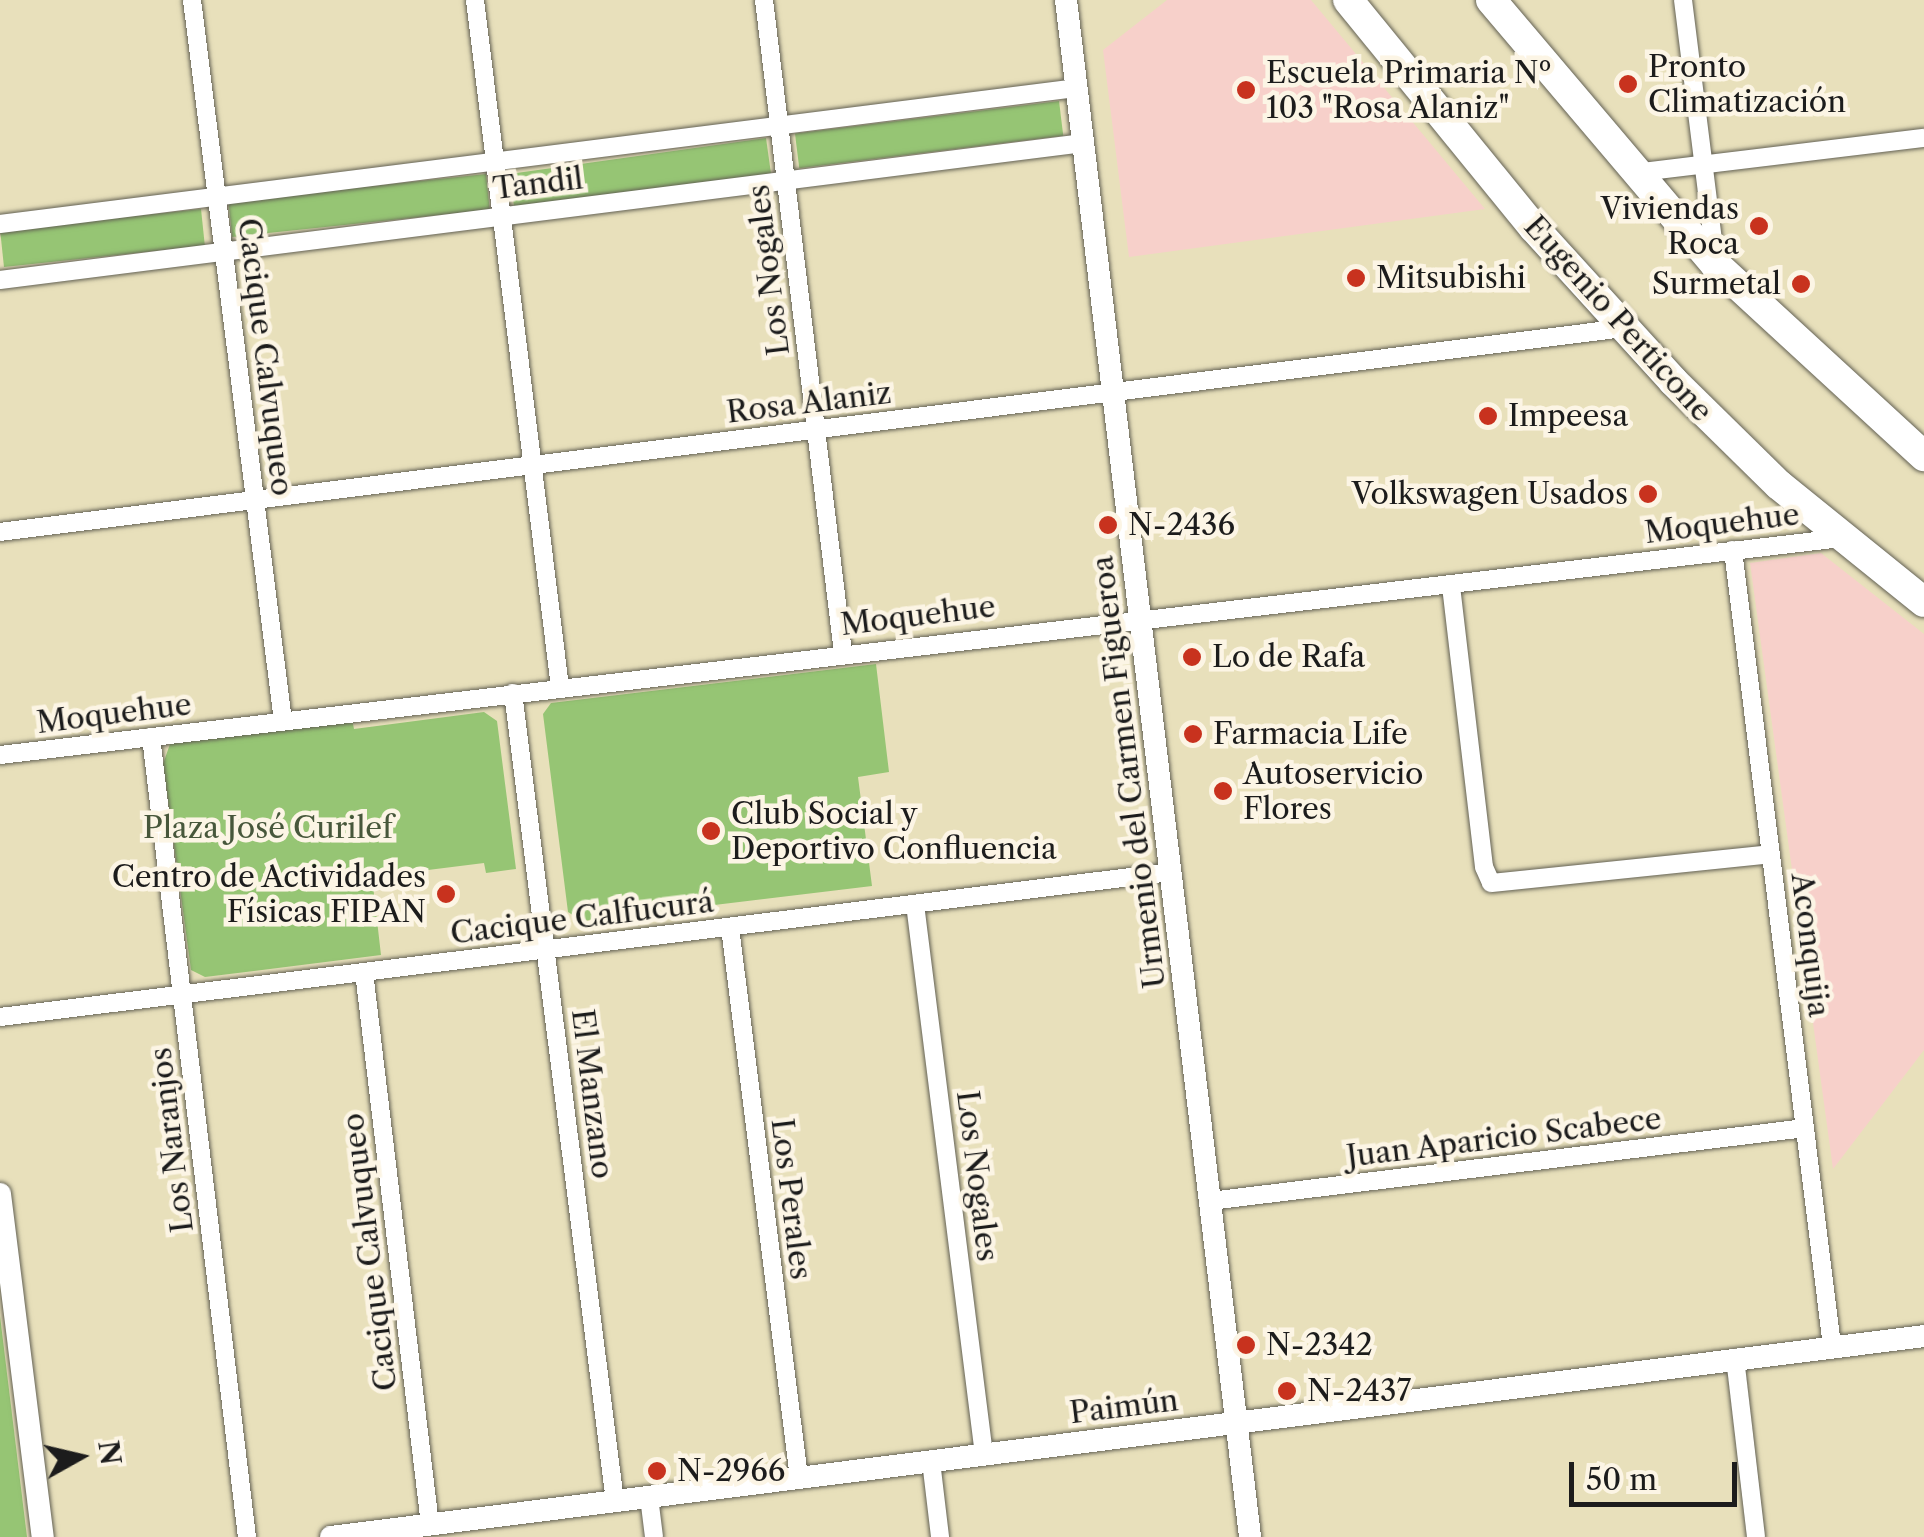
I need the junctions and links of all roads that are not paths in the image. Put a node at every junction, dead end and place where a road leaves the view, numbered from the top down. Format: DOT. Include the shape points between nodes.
graph roads {
  1 [pos="192,0"];
  2 [pos="475,0"];
  3 [pos="764,0"];
  4 [pos="1066,0"];
  5 [pos="1348,0"];
  6 [pos="1491,0"];
  7 [pos="1683,0"];
  8 [pos="1077,88"];
  9 [pos="779,126"];
  10 [pos="1924,138"];
  11 [pos="1084,144"];
  12 [pos="495,162"];
  13 [pos="1704,164"];
  14 [pos="1632,174"];
  15 [pos="786,180"];
  16 [pos="216,196"];
  17 [pos="502,216"];
  18 [pos="0,224"];
  19 [pos="224,252"];
  20 [pos="1716,264"];
  21 [pos="0,280"];
  22 [pos="1624,328"];
  23 [pos="1113,392"];
  24 [pos="816,430"];
  25 [pos="1924,456"];
  26 [pos="532,466"];
  27 [pos="255,500"];
  28 [pos="0,532"];
  29 [pos="1842,538"];
  30 [pos="1733,550"];
  31 [pos="1451,586"];
  32 [pos="1924,602"];
  33 [pos="1141,622"];
  34 [pos="843,653"];
  35 [pos="560,687"];
  36 [pos="514,693"];
  37 [pos="283,721"];
  38 [pos="151,737"];
  39 [pos="0,756"];
  40 [pos="1771,854"];
  41 [pos="1170,872"];
  42 [pos="915,904"];
  43 [pos="730,927"];
  44 [pos="546,950"];
  45 [pos="364,972"];
  46 [pos="182,995"];
  47 [pos="0,1018"];
  48 [pos="1805,1128"];
  49 [pos="0,1194"];
  50 [pos="1210,1202"];
  51 [pos="1924,1336"];
  52 [pos="1832,1346"];
  53 [pos="1735,1358"];
  54 [pos="1237,1420"];
  55 [pos="984,1454"];
  56 [pos="931,1462"];
  57 [pos="799,1478"];
  58 [pos="649,1497"];
  59 [pos="615,1501"];
  60 [pos="430,1524"];
  61 [pos="343,1536"];
  62 [pos="43,1537"];
  63 [pos="247,1537"];
  64 [pos="654,1537"];
  65 [pos="940,1537"];
  66 [pos="1250,1537"];
  67 [pos="1756,1537"];
  1 -- 16 [label="street, Cacique Calvuqueo"];
  2 -- 12 [label="street"];
  3 -- 9 [label="street, Los Nogales"];
  4 -- 8 [label="street, Urmenio del Carmen Figueroa"];
  5 -- 22 [label="highway, Eugenio Perticone"];
  6 -- 14 [label="highway"];
  7 -- 13 [label="street"];
  8 -- 9 [label="street, Tandil"];
  8 -- 11 [label="street, Urmenio del Carmen Figueroa"];
  9 -- 12 [label="street, Tandil"];
  9 -- 15 [label="street, Los Nogales"];
  10 -- 13 [label="street"];
  11 -- 15 [label="street, Tandil"];
  11 -- 23 [label="street, Urmenio del Carmen Figueroa"];
  12 -- 16 [label="street, Tandil"];
  12 -- 17 [label="street"];
  13 -- 14 [label="street"];
  13 -- 20 [label="street"];
  14 -- 20 [label="highway"];
  15 -- 17 [label="street, Tandil"];
  15 -- 24 [label="street, Los Nogales"];
  16 -- 18 [label="street, Tandil"];
  16 -- 19 [label="street, Cacique Calvuqueo"];
  17 -- 19 [label="street, Tandil"];
  17 -- 26 [label="street"];
  19 -- 21 [label="street, Tandil"];
  19 -- 27 [label="street, Cacique Calvuqueo"];
  20 -- 25 [label="highway"];
  22 -- 23 [label="street, Rosa Alaniz"];
  22 -- 29 [label="highway, Eugenio Perticone" via="1723,433"];
  23 -- 24 [label="street, Rosa Alaniz"];
  23 -- 33 [label="street, Urmenio del Carmen Figueroa"];
  24 -- 26 [label="street, Rosa Alaniz"];
  24 -- 34 [label="street, Los Nogales"];
  26 -- 27 [label="street, Rosa Alaniz"];
  26 -- 35 [label="street"];
  27 -- 28 [label="street, Rosa Alaniz"];
  27 -- 37 [label="street, Cacique Calvuqueo"];
  29 -- 30 [label="street, Moquehue"];
  29 -- 32 [label="highway, Eugenio Perticone"];
  30 -- 31 [label="street, Moquehue"];
  30 -- 40 [label="street, Aconquija"];
  31 -- 33 [label="street, Moquehue"];
  31 -- 40 [label="street" via="1491,882"];
  33 -- 34 [label="street, Moquehue"];
  33 -- 41 [label="street, Urmenio del Carmen Figueroa"];
  34 -- 35 [label="street, Moquehue"];
  35 -- 36 [label="street, Moquehue"];
  36 -- 37 [label="street, Moquehue"];
  36 -- 44 [label="street, El Manzano"];
  37 -- 38 [label="street, Moquehue"];
  38 -- 39 [label="street, Moquehue"];
  38 -- 46 [label="street, Los Naranjos"];
  40 -- 48 [label="street, Aconquija"];
  41 -- 42 [label="street, Cacique Calfucurá"];
  41 -- 50 [label="street, Urmenio del Carmen Figueroa"];
  42 -- 43 [label="street, Cacique Calfucurá"];
  42 -- 55 [label="street, Los Nogales"];
  43 -- 44 [label="street, Cacique Calfucurá"];
  43 -- 57 [label="street, Los Perales"];
  44 -- 45 [label="street, Cacique Calfucurá"];
  44 -- 59 [label="street, El Manzano"];
  45 -- 46 [label="street, Cacique Calfucurá"];
  45 -- 60 [label="street, Cacique Calvuqueo"];
  46 -- 47 [label="street, Cacique Calfucurá"];
  46 -- 63 [label="street, Los Naranjos"];
  48 -- 50 [label="street, Juan Aparicio Scabece"];
  48 -- 52 [label="street, Aconquija"];
  49 -- 62 [label="street"];
  50 -- 54 [label="street, Urmenio del Carmen Figueroa"];
  51 -- 52 [label="street, Paimún"];
  52 -- 53 [label="street, Paimún"];
  53 -- 54 [label="street, Paimún"];
  53 -- 67 [label="street"];
  54 -- 55 [label="street, Paimún"];
  54 -- 66 [label="street, Urmenio del Carmen Figueroa"];
  55 -- 56 [label="street, Paimún"];
  56 -- 57 [label="street, Paimún"];
  56 -- 65 [label="street"];
  57 -- 58 [label="street, Paimún"];
  58 -- 59 [label="street, Paimún"];
  58 -- 64 [label="street"];
  59 -- 60 [label="street, Paimún"];
  60 -- 61 [label="street, Paimún"];
}
